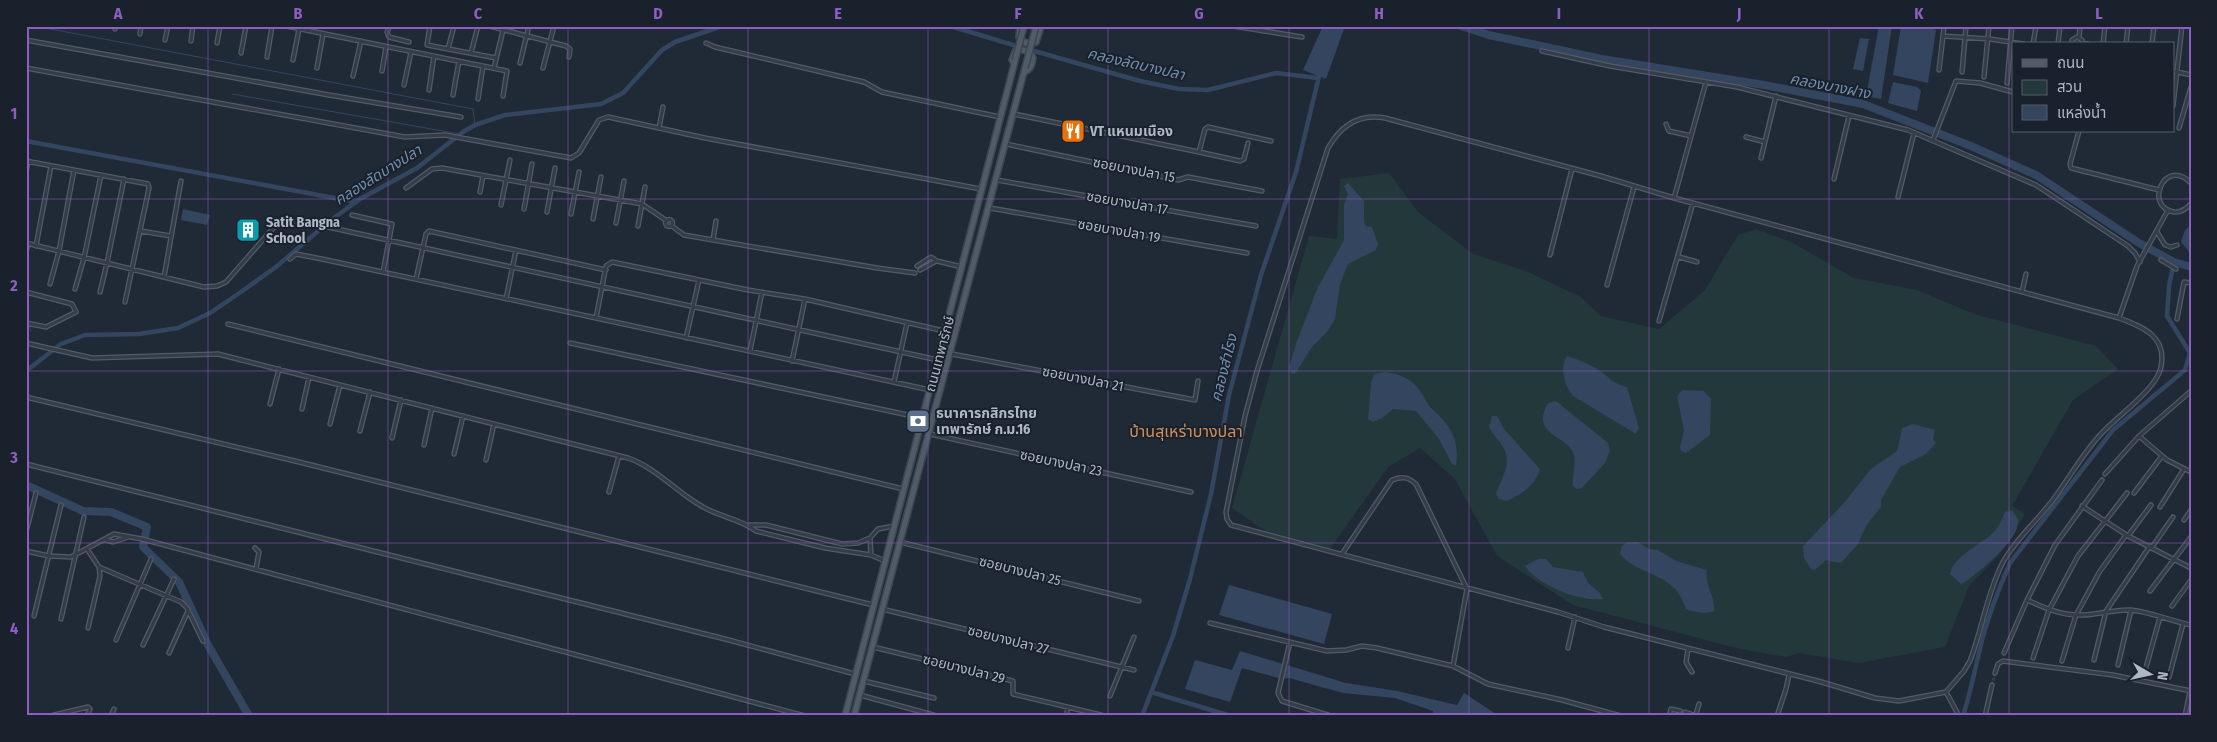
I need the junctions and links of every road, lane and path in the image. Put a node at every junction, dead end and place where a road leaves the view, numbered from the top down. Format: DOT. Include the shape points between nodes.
graph roads {
  1 [pos="141,26"];
  2 [pos="168,26"];
  3 [pos="193,26"];
  4 [pos="220,26"];
  5 [pos="246,26"];
  6 [pos="272,26"];
  7 [pos="286,26"];
  8 [pos="390,26"];
  9 [pos="430,26"];
  10 [pos="454,26"];
  11 [pos="478,26"];
  12 [pos="489,26"];
  13 [pos="529,26"];
  14 [pos="554,26"];
  15 [pos="1020,26"];
  16 [pos="1024,26"];
  17 [pos="1036,26"];
  18 [pos="1041,26"];
  19 [pos="1233,26"];
  20 [pos="1944,26"];
  21 [pos="1966,26"];
  22 [pos="1989,26"];
  23 [pos="2012,26"];
  24 [pos="2036,26"];
  25 [pos="2060,26"];
  26 [pos="2080,26"];
  27 [pos="2105,26"];
  28 [pos="2128,26"];
  29 [pos="2154,26"];
  30 [pos="2182,26"];
  31 [pos="503,28"];
  32 [pos="299,29"];
  33 [pos="140,34"];
  34 [pos="323,34"];
  35 [pos="526,36"];
  36 [pos="1943,36"];
  37 [pos="1302,37"];
  38 [pos="1965,37"];
  39 [pos="1988,38"];
  40 [pos="2079,38"];
  41 [pos="26,40"];
  42 [pos="165,40"];
  43 [pos="191,41"];
  44 [pos="361,41"];
  45 [pos="409,42"];
  46 [pos="549,42"];
  47 [pos="2011,42"];
  48 [pos="2034,42"];
  49 [pos="2058,42"];
  50 [pos="2073,42"];
  51 [pos="2081,42"];
  52 [pos="2103,42"];
  53 [pos="2126,42"];
  54 [pos="2152,42"];
  55 [pos="217,43"];
  56 [pos="706,43"];
  57 [pos="386,47"];
  58 [pos="448,49"];
  59 [pos="1542,51"];
  60 [pos="411,52"];
  61 [pos="471,53"];
  62 [pos="241,54"];
  63 [pos="434,56"];
  64 [pos="267,57"];
  65 [pos="569,57"];
  66 [pos="496,58"];
  67 [pos="293,60"];
  68 [pos="459,61"];
  69 [pos="520,63"];
  70 [pos="1015,63"];
  71 [pos="483,66"];
  72 [pos="26,68"];
  73 [pos="317,68"];
  74 [pos="494,68"];
  75 [pos="543,68"];
  76 [pos="1025,70"];
  77 [pos="1939,70"];
  78 [pos="382,71"];
  79 [pos="2175,71"];
  80 [pos="1962,72"];
  81 [pos="2191,75"];
  82 [pos="353,76"];
  83 [pos="1984,77"];
  84 [pos="1706,82"];
  85 [pos="2006,83"];
  86 [pos="404,85"];
  87 [pos="2191,87"];
  88 [pos="2174,88"];
  89 [pos="428,90"];
  90 [pos="2012,92"];
  91 [pos="453,95"];
  92 [pos="503,96"];
  93 [pos="1776,96"];
  94 [pos="478,98"];
  95 [pos="663,107"];
  96 [pos="1014,114"];
  97 [pos="1849,116"];
  98 [pos="461,117"];
  99 [pos="1002,118"];
  100 [pos="1666,124"];
  101 [pos="659,128"];
  102 [pos="2179,128"];
  103 [pos="2079,132"];
  104 [pos="1914,133"];
  105 [pos="1691,136"];
  106 [pos="1746,137"];
  107 [pos="1271,140"];
  108 [pos="1933,140"];
  109 [pos="1765,142"];
  110 [pos="1248,143"];
  111 [pos="1006,144"];
  112 [pos="1199,152"];
  113 [pos="1761,158"];
  114 [pos="510,160"];
  115 [pos="27,161"];
  116 [pos="532,164"];
  117 [pos="51,166"];
  118 [pos="555,168"];
  119 [pos="1572,168"];
  120 [pos="74,170"];
  121 [pos="579,172"];
  122 [pos="26,173"];
  123 [pos="100,175"];
  124 [pos="483,176"];
  125 [pos="601,176"];
  126 [pos="124,179"];
  127 [pos="1834,179"];
  128 [pos="506,180"];
  129 [pos="997,180"];
  130 [pos="181,181"];
  131 [pos="624,181"];
  132 [pos="2191,182"];
  133 [pos="529,184"];
  134 [pos="645,187"];
  135 [pos="1634,187"];
  136 [pos="406,188"];
  137 [pos="552,188"];
  138 [pos="983,190"];
  139 [pos="2159,190"];
  140 [pos="1262,191"];
  141 [pos="480,192"];
  142 [pos="575,192"];
  143 [pos="598,196"];
  144 [pos="1898,197"];
  145 [pos="1674,198"];
  146 [pos="621,200"];
  147 [pos="1693,203"];
  148 [pos="642,204"];
  149 [pos="2191,204"];
  150 [pos="501,205"];
  151 [pos="990,208"];
  152 [pos="524,209"];
  153 [pos="2168,210"];
  154 [pos="547,212"];
  155 [pos="571,214"];
  156 [pos="352,215"];
  157 [pos="594,219"];
  158 [pos="716,221"];
  159 [pos="616,223"];
  160 [pos="638,226"];
  161 [pos="1256,226"];
  162 [pos="141,231"];
  163 [pos="2157,231"];
  164 [pos="171,236"];
  165 [pos="713,240"];
  166 [pos="390,241"];
  167 [pos="27,243"];
  168 [pos="2177,245"];
  169 [pos="36,246"];
  170 [pos="423,248"];
  171 [pos="516,250"];
  172 [pos="59,251"];
  173 [pos="26,252"];
  174 [pos="1247,253"];
  175 [pos="1550,255"];
  176 [pos="1678,257"];
  177 [pos="84,258"];
  178 [pos="290,259"];
  179 [pos="2161,260"];
  180 [pos="937,261"];
  181 [pos="1696,262"];
  182 [pos="2140,262"];
  183 [pos="921,263"];
  184 [pos="107,264"];
  185 [pos="917,266"];
  186 [pos="512,267"];
  187 [pos="924,267"];
  188 [pos="963,267"];
  189 [pos="2176,268"];
  190 [pos="132,270"];
  191 [pos="606,270"];
  192 [pos="920,270"];
  193 [pos="913,271"];
  194 [pos="383,272"];
  195 [pos="2026,274"];
  196 [pos="164,277"];
  197 [pos="416,280"];
  198 [pos="699,280"];
  199 [pos="50,284"];
  200 [pos="2191,284"];
  201 [pos="1607,285"];
  202 [pos="603,287"];
  203 [pos="75,289"];
  204 [pos="26,292"];
  205 [pos="100,292"];
  206 [pos="762,292"];
  207 [pos="2022,292"];
  208 [pos="506,299"];
  209 [pos="805,299"];
  210 [pos="125,302"];
  211 [pos="693,308"];
  212 [pos="596,318"];
  213 [pos="2120,318"];
  214 [pos="2177,319"];
  215 [pos="756,321"];
  216 [pos="1659,321"];
  217 [pos="26,322"];
  218 [pos="907,322"];
  219 [pos="228,324"];
  220 [pos="799,330"];
  221 [pos="946,331"];
  222 [pos="686,338"];
  223 [pos="26,343"];
  224 [pos="570,343"];
  225 [pos="750,351"];
  226 [pos="902,352"];
  227 [pos="952,354"];
  228 [pos="938,360"];
  229 [pos="792,361"];
  230 [pos="279,369"];
  231 [pos="309,377"];
  232 [pos="1198,381"];
  233 [pos="894,382"];
  234 [pos="340,385"];
  235 [pos="930,390"];
  236 [pos="2191,391"];
  237 [pos="370,392"];
  238 [pos="26,397"];
  239 [pos="401,400"];
  240 [pos="270,404"];
  241 [pos="432,408"];
  242 [pos="302,409"];
  243 [pos="463,416"];
  244 [pos="922,418"];
  245 [pos="330,424"];
  246 [pos="494,424"];
  247 [pos="360,431"];
  248 [pos="930,434"];
  249 [pos="2139,436"];
  250 [pos="392,438"];
  251 [pos="424,445"];
  252 [pos="454,454"];
  253 [pos="619,456"];
  254 [pos="2162,456"];
  255 [pos="486,460"];
  256 [pos="26,464"];
  257 [pos="2184,469"];
  258 [pos="2191,472"];
  259 [pos="2105,474"];
  260 [pos="2102,480"];
  261 [pos="904,489"];
  262 [pos="609,492"];
  263 [pos="1192,492"];
  264 [pos="36,493"];
  265 [pos="2127,493"];
  266 [pos="2134,493"];
  267 [pos="61,505"];
  268 [pos="2082,506"];
  269 [pos="2151,506"];
  270 [pos="2160,507"];
  271 [pos="2191,510"];
  272 [pos="84,517"];
  273 [pos="2173,517"];
  274 [pos="2184,520"];
  275 [pos="2105,521"];
  276 [pos="749,525"];
  277 [pos="894,526"];
  278 [pos="26,532"];
  279 [pos="2127,536"];
  280 [pos="128,537"];
  281 [pos="2191,537"];
  282 [pos="870,538"];
  283 [pos="105,540"];
  284 [pos="900,542"];
  285 [pos="858,543"];
  286 [pos="2151,547"];
  287 [pos="255,548"];
  288 [pos="87,550"];
  289 [pos="26,551"];
  290 [pos="859,553"];
  291 [pos="1342,554"];
  292 [pos="871,555"];
  293 [pos="48,556"];
  294 [pos="75,556"];
  295 [pos="151,559"];
  296 [pos="2176,559"];
  297 [pos="885,561"];
  298 [pos="99,567"];
  299 [pos="2191,568"];
  300 [pos="256,569"];
  301 [pos="174,579"];
  302 [pos="2191,580"];
  303 [pos="140,585"];
  304 [pos="1467,589"];
  305 [pos="2150,591"];
  306 [pos="166,596"];
  307 [pos="2027,600"];
  308 [pos="1139,601"];
  309 [pos="873,605"];
  310 [pos="2172,606"];
  311 [pos="882,609"];
  312 [pos="2049,610"];
  313 [pos="2131,610"];
  314 [pos="188,611"];
  315 [pos="2106,611"];
  316 [pos="2076,615"];
  317 [pos="34,616"];
  318 [pos="1575,617"];
  319 [pos="2160,617"];
  320 [pos="61,619"];
  321 [pos="1210,623"];
  322 [pos="2183,624"];
  323 [pos="2191,625"];
  324 [pos="867,626"];
  325 [pos="88,628"];
  326 [pos="877,629"];
  327 [pos="1134,637"];
  328 [pos="116,640"];
  329 [pos="203,641"];
  330 [pos="1290,642"];
  331 [pos="143,645"];
  332 [pos="872,647"];
  333 [pos="1568,648"];
  334 [pos="1688,649"];
  335 [pos="2004,653"];
  336 [pos="170,654"];
  337 [pos="2033,658"];
  338 [pos="2094,660"];
  339 [pos="2062,661"];
  340 [pos="2118,665"];
  341 [pos="1453,666"];
  342 [pos="1122,667"];
  343 [pos="1134,670"];
  344 [pos="2145,671"];
  345 [pos="1692,672"];
  346 [pos="1995,673"];
  347 [pos="855,674"];
  348 [pos="1789,675"];
  349 [pos="2169,676"];
  350 [pos="864,681"];
  351 [pos="1992,685"];
  352 [pos="2190,691"];
  353 [pos="1946,692"];
  354 [pos="860,695"];
  355 [pos="1110,696"];
  356 [pos="934,698"];
  357 [pos="1699,704"];
  358 [pos="1067,707"];
  359 [pos="114,709"];
  360 [pos="1680,711"];
  361 [pos="1685,712"];
  362 [pos="1958,714"];
  363 [pos="54,715"];
  364 [pos="1101,715"];
  365 [pos="1696,715"];
  366 [pos="87,716"];
  367 [pos="111,716"];
  368 [pos="805,716"];
  369 [pos="845,716"];
  370 [pos="854,716"];
  371 [pos="937,716"];
  372 [pos="1067,716"];
  373 [pos="1331,716"];
  374 [pos="1621,716"];
  375 [pos="1669,716"];
  376 [pos="1777,716"];
  377 [pos="1985,716"];
  378 [pos="2185,716"];
  1 -- 33 [label="street"];
  2 -- 42 [label="street"];
  3 -- 43 [label="street"];
  4 -- 55 [label="street"];
  5 -- 62 [label="street"];
  6 -- 64 [label="street"];
  7 -- 32 [label="street"];
  8 -- 45 [label="street" via="389,37"];
  9 -- 58 [label="street" via="426,44"];
  10 -- 58 [label="street"];
  11 -- 61 [label="street"];
  12 -- 31 [label="street"];
  13 -- 35 [label="street"];
  14 -- 46 [label="street"];
  15 -- 18 [label="main road" via="1019,37 1030,43 1036,42"];
  16 -- 70 [label="main road, ถนนเทพารักษ์, bridge"];
  17 -- 76 [label="main road, ถนนเทพารักษ์, bridge"];
  19 -- 37 [label="street"];
  20 -- 36 [label="street"];
  21 -- 38 [label="street"];
  22 -- 39 [label="street"];
  23 -- 47 [label="street"];
  24 -- 48 [label="street"];
  25 -- 49 [label="street"];
  26 -- 40 [label="street"];
  27 -- 52 [label="street"];
  28 -- 53 [label="street"];
  29 -- 54 [label="street"];
  30 -- 79 [label="street"];
  31 -- 35 [label="street"];
  31 -- 66 [label="street"];
  32 -- 34 [label="street"];
  32 -- 67 [label="street"];
  34 -- 44 [label="street"];
  34 -- 73 [label="street"];
  35 -- 46 [label="street"];
  35 -- 69 [label="street"];
  36 -- 38 [label="street"];
  36 -- 77 [label="street"];
  38 -- 39 [label="street"];
  38 -- 80 [label="street"];
  39 -- 47 [label="street"];
  39 -- 83 [label="street"];
  40 -- 50 [label="street" via="2074,38"];
  40 -- 51 [label="street"];
  41 -- 98 [label="street"];
  44 -- 57 [label="street"];
  44 -- 82 [label="street"];
  46 -- 65 [label="street" via="568,48"];
  46 -- 75 [label="street"];
  47 -- 85 [label="street"];
  56 -- 99 [label="street" via="864,82 886,93"];
  57 -- 60 [label="street"];
  57 -- 78 [label="street"];
  58 -- 61 [label="street"];
  59 -- 84 [label="street"];
  60 -- 63 [label="street"];
  60 -- 86 [label="street"];
  61 -- 66 [label="street"];
  63 -- 68 [label="street"];
  63 -- 89 [label="street"];
  66 -- 74 [label="street"];
  68 -- 71 [label="street"];
  68 -- 91 [label="street"];
  70 -- 76 [label="main road" via="1012,60 1016,50 1030,52 1033,58 1028,71"];
  70 -- 99 [label="main road, ถนนเทพารักษ์"];
  71 -- 74 [label="street"];
  71 -- 94 [label="street"];
  72 -- 101 [label="street" via="405,138 462,138 571,158 579,154 604,117"];
  74 -- 92 [label="street" via="508,72"];
  76 -- 96 [label="main road, ถนนเทพารักษ์"];
  79 -- 81 [label="street"];
  79 -- 88 [label="street"];
  84 -- 93 [label="street"];
  84 -- 105 [label="street"];
  87 -- 102 [label="street"];
  90 -- 108 [label="street" via="1956,80"];
  93 -- 97 [label="street"];
  93 -- 109 [label="street"];
  95 -- 101 [label="street"];
  96 -- 111 [label="main road, ถนนเทพารักษ์"];
  96 -- 112 [label="street"];
  97 -- 104 [label="street"];
  97 -- 127 [label="street"];
  99 -- 138 [label="main road, ถนนเทพารักษ์"];
  100 -- 105 [label="street" via="1669,131"];
  101 -- 138 [label="street"];
  103 -- 139 [label="street" via="2071,168"];
  104 -- 108 [label="street"];
  104 -- 144 [label="street"];
  105 -- 145 [label="street"];
  106 -- 109 [label="street"];
  107 -- 112 [label="street" via="1208,127"];
  108 -- 182 [label="street" via="2044,190 2128,246"];
  109 -- 113 [label="street"];
  110 -- 112 [label="street" via="1244,158 1240,160"];
  111 -- 129 [label="main road, ถนนเทพารักษ์"];
  111 -- 140 [label="street, ซอยบางปลา 15" via="1178,180 1188,177"];
  114 -- 128 [label="street"];
  115 -- 117 [label="street"];
  115 -- 122 [label="street"];
  116 -- 133 [label="street"];
  117 -- 120 [label="street"];
  117 -- 169 [label="street"];
  118 -- 137 [label="street"];
  119 -- 135 [label="street"];
  119 -- 175 [label="street"];
  119 -- 291 [label="street" via="1378,116 1354,120 1335,136 1325,157 1257,371 1226,512 1231,525"];
  120 -- 123 [label="street"];
  120 -- 172 [label="street"];
  121 -- 142 [label="street"];
  123 -- 126 [label="street"];
  123 -- 177 [label="street"];
  124 -- 128 [label="street"];
  124 -- 136 [label="street" via="436,168"];
  124 -- 141 [label="street"];
  125 -- 143 [label="street"];
  126 -- 162 [label="street" via="148,184"];
  126 -- 184 [label="street"];
  128 -- 133 [label="street"];
  128 -- 150 [label="street"];
  129 -- 151 [label="main road, ถนนเทพารักษ์"];
  129 -- 161 [label="street, ซอยบางปลา 17"];
  130 -- 164 [label="street"];
  131 -- 146 [label="street"];
  132 -- 139 [label="street" via="2175,176 2164,180"];
  133 -- 137 [label="street"];
  133 -- 152 [label="street"];
  134 -- 148 [label="street"];
  135 -- 145 [label="street"];
  135 -- 201 [label="street"];
  137 -- 142 [label="street"];
  137 -- 154 [label="street"];
  138 -- 188 [label="main road, ถนนเทพารักษ์"];
  139 -- 153 [label="street" via="2160,202"];
  142 -- 143 [label="street"];
  142 -- 155 [label="street"];
  143 -- 146 [label="street"];
  143 -- 157 [label="street"];
  145 -- 147 [label="street"];
  146 -- 148 [label="street"];
  146 -- 159 [label="street"];
  147 -- 176 [label="street"];
  147 -- 207 [label="street"];
  148 -- 160 [label="street"];
  148 -- 165 [label="street" via="667,221 667,226 684,235"];
  149 -- 153 [label="street" via="2179,212"];
  151 -- 174 [label="street, ซอยบางปลา 19"];
  151 -- 227 [label="main road, ถนนเทพารักษ์"];
  153 -- 163 [label="street"];
  156 -- 166 [label="street" via="391,223"];
  158 -- 165 [label="street"];
  162 -- 164 [label="street"];
  162 -- 190 [label="street"];
  163 -- 168 [label="street" via="2164,245"];
  163 -- 182 [label="street"];
  164 -- 196 [label="street"];
  165 -- 193 [label="street" via="907,273"];
  166 -- 170 [label="street"];
  166 -- 194 [label="street"];
  166 -- 196 [label="street" via="290,221 275,226 226,282 217,286 204,287"];
  167 -- 169 [label="street"];
  167 -- 173 [label="street"];
  169 -- 172 [label="street"];
  170 -- 171 [label="street" via="429,232"];
  170 -- 186 [label="street"];
  170 -- 197 [label="street"];
  171 -- 186 [label="street"];
  171 -- 191 [label="street"];
  172 -- 177 [label="street"];
  172 -- 199 [label="street"];
  176 -- 181 [label="street"];
  176 -- 216 [label="street"];
  177 -- 184 [label="street"];
  177 -- 203 [label="street"];
  178 -- 194 [label="street" via="296,254"];
  179 -- 189 [label="street"];
  180 -- 183 [label="street" via="931,257"];
  180 -- 187 [label="street"];
  180 -- 188 [label="street"];
  182 -- 213 [label="street"];
  183 -- 185 [label="street"];
  183 -- 187 [label="street"];
  184 -- 190 [label="street"];
  184 -- 205 [label="street"];
  186 -- 202 [label="street"];
  186 -- 208 [label="street"];
  187 -- 192 [label="street"];
  188 -- 221 [label="main road, ถนนเทพารักษ์"];
  190 -- 196 [label="street"];
  190 -- 210 [label="street"];
  191 -- 198 [label="street" via="612,262"];
  191 -- 202 [label="street"];
  194 -- 197 [label="street"];
  195 -- 207 [label="street"];
  197 -- 208 [label="street"];
  198 -- 206 [label="street"];
  198 -- 211 [label="street"];
  200 -- 214 [label="street" via="2184,282"];
  202 -- 211 [label="street"];
  202 -- 212 [label="street"];
  204 -- 217 [label="street" via="72,304 76,312 46,327"];
  206 -- 209 [label="street"];
  206 -- 215 [label="street"];
  207 -- 213 [label="street"];
  208 -- 212 [label="street"];
  209 -- 218 [label="street"];
  209 -- 220 [label="street"];
  211 -- 215 [label="street"];
  211 -- 222 [label="street"];
  212 -- 222 [label="street"];
  213 -- 353 [label="street" via="2143,327 2156,339 2161,356 2160,374 2149,390 2100,434 2050,504 2002,563 1970,661"];
  215 -- 220 [label="street"];
  215 -- 225 [label="street"];
  218 -- 221 [label="street"];
  218 -- 226 [label="street"];
  219 -- 261 [label="street"];
  220 -- 226 [label="street"];
  220 -- 229 [label="street"];
  221 -- 228 [label="main road, ถนนเทพารักษ์"];
  222 -- 225 [label="street"];
  223 -- 230 [label="street" via="92,358 218,354"];
  224 -- 244 [label="street"];
  225 -- 229 [label="street"];
  226 -- 228 [label="street"];
  226 -- 233 [label="street"];
  227 -- 232 [label="street, ซอยบางปลา 21" via="1195,400"];
  227 -- 248 [label="main road, ถนนเทพารักษ์"];
  228 -- 235 [label="main road, ถนนเทพารักษ์"];
  229 -- 233 [label="street"];
  230 -- 231 [label="street"];
  230 -- 240 [label="street"];
  231 -- 234 [label="street"];
  231 -- 242 [label="street"];
  233 -- 235 [label="street"];
  234 -- 237 [label="street"];
  234 -- 245 [label="street"];
  235 -- 244 [label="main road, ถนนเทพารักษ์"];
  236 -- 249 [label="street"];
  237 -- 239 [label="street"];
  237 -- 247 [label="street"];
  238 -- 309 [label="street"];
  239 -- 241 [label="street"];
  239 -- 250 [label="street"];
  241 -- 243 [label="street"];
  241 -- 251 [label="street"];
  243 -- 246 [label="street"];
  243 -- 252 [label="street"];
  244 -- 261 [label="main road, ถนนเทพารักษ์"];
  246 -- 253 [label="street"];
  246 -- 255 [label="street"];
  248 -- 263 [label="street, ซอยบางปลา 23"];
  248 -- 284 [label="main road, ถนนเทพารักษ์"];
  249 -- 254 [label="street"];
  249 -- 259 [label="street"];
  253 -- 262 [label="street"];
  253 -- 276 [label="street" via="638,462 702,507"];
  254 -- 257 [label="street"];
  254 -- 266 [label="street"];
  256 -- 347 [label="street"];
  257 -- 258 [label="street"];
  257 -- 270 [label="street"];
  260 -- 268 [label="street"];
  261 -- 277 [label="main road, ถนนเทพารักษ์"];
  264 -- 278 [label="street"];
  265 -- 275 [label="street"];
  267 -- 293 [label="street"];
  268 -- 275 [label="street"];
  268 -- 307 [label="street" via="2055,545"];
  269 -- 279 [label="street"];
  271 -- 274 [label="street"];
  272 -- 294 [label="street"];
  273 -- 286 [label="street"];
  275 -- 279 [label="street"];
  275 -- 312 [label="street" via="2078,556"];
  276 -- 285 [label="street" via="766,525 832,542"];
  276 -- 290 [label="street" via="756,531 781,538"];
  277 -- 282 [label="street" via="878,529"];
  277 -- 297 [label="main road, ถนนเทพารักษ์"];
  279 -- 286 [label="street"];
  279 -- 316 [label="street" via="2100,571"];
  280 -- 283 [label="street" via="113,542"];
  280 -- 283 [label="street" via="114,534"];
  280 -- 300 [label="street"];
  281 -- 296 [label="street"];
  282 -- 285 [label="street"];
  282 -- 292 [label="street"];
  283 -- 288 [label="street"];
  284 -- 308 [label="street, ซอยบางปลา 25"];
  284 -- 311 [label="main road, ถนนเทพารักษ์"];
  285 -- 290 [label="street"];
  286 -- 296 [label="street"];
  286 -- 315 [label="street"];
  287 -- 300 [label="street" via="259,552"];
  288 -- 294 [label="street"];
  288 -- 298 [label="street"];
  289 -- 293 [label="street"];
  290 -- 292 [label="street"];
  291 -- 304 [label="street"];
  291 -- 304 [label="street" via="1392,480 1408,478 1416,484"];
  292 -- 297 [label="street"];
  293 -- 294 [label="street"];
  293 -- 317 [label="street"];
  294 -- 320 [label="street"];
  295 -- 303 [label="street"];
  296 -- 299 [label="street"];
  296 -- 305 [label="street"];
  297 -- 309 [label="main road, ถนนเทพารักษ์"];
  298 -- 303 [label="street"];
  298 -- 325 [label="street"];
  300 -- 368 [label="street"];
  301 -- 306 [label="street"];
  302 -- 310 [label="street"];
  303 -- 306 [label="street"];
  303 -- 328 [label="street"];
  304 -- 318 [label="street"];
  304 -- 341 [label="street"];
  306 -- 314 [label="street" via="181,602"];
  306 -- 331 [label="street"];
  307 -- 312 [label="street"];
  307 -- 335 [label="street"];
  309 -- 324 [label="main road, ถนนเทพารักษ์"];
  311 -- 326 [label="main road, ถนนเทพารักษ์"];
  311 -- 342 [label="street, ซอยบางปลา 27"];
  312 -- 316 [label="street"];
  312 -- 337 [label="street"];
  313 -- 315 [label="street"];
  313 -- 319 [label="street"];
  313 -- 340 [label="street"];
  314 -- 329 [label="street"];
  314 -- 336 [label="street"];
  315 -- 316 [label="street"];
  315 -- 338 [label="street"];
  316 -- 339 [label="street"];
  318 -- 333 [label="street"];
  318 -- 334 [label="street"];
  319 -- 322 [label="street"];
  319 -- 344 [label="street"];
  321 -- 330 [label="street"];
  322 -- 323 [label="street"];
  322 -- 349 [label="street"];
  324 -- 326 [label="main road"];
  324 -- 347 [label="main road, ถนนเทพารักษ์"];
  326 -- 332 [label="main road, ถนนเทพารักษ์"];
  327 -- 342 [label="street"];
  330 -- 341 [label="street" via="1336,652 1362,646 1377,648"];
  330 -- 373 [label="street" via="1278,692 1282,701"];
  332 -- 350 [label="main road, ถนนเทพารักษ์"];
  332 -- 358 [label="street, ซอยบางปลา 29" via="1013,681 1013,694"];
  334 -- 345 [label="street" via="1686,662"];
  334 -- 348 [label="street"];
  341 -- 374 [label="street" via="1488,684"];
  342 -- 343 [label="street, ซอยบางปลา 27"];
  342 -- 355 [label="street"];
  346 -- 352 [label="street" via="2003,661 2113,675"];
  347 -- 369 [label="main road, ถนนเทพารักษ์"];
  348 -- 353 [label="street" via="1892,701 1914,700"];
  348 -- 376 [label="street"];
  350 -- 354 [label="main road, ถนนเทพารักษ์"];
  350 -- 356 [label="street"];
  351 -- 377 [label="street"];
  352 -- 378 [label="street"];
  353 -- 362 [label="street"];
  354 -- 370 [label="main road, ถนนเทพารักษ์"];
  354 -- 371 [label="street"];
  357 -- 365 [label="street"];
  358 -- 364 [label="street, ซอยบางปลา 29"];
  358 -- 372 [label="street"];
  359 -- 367 [label="street"];
  360 -- 375 [label="street" via="1671,709"];
  361 -- 365 [label="street"];
  363 -- 366 [label="street" via="88,707"];
}
